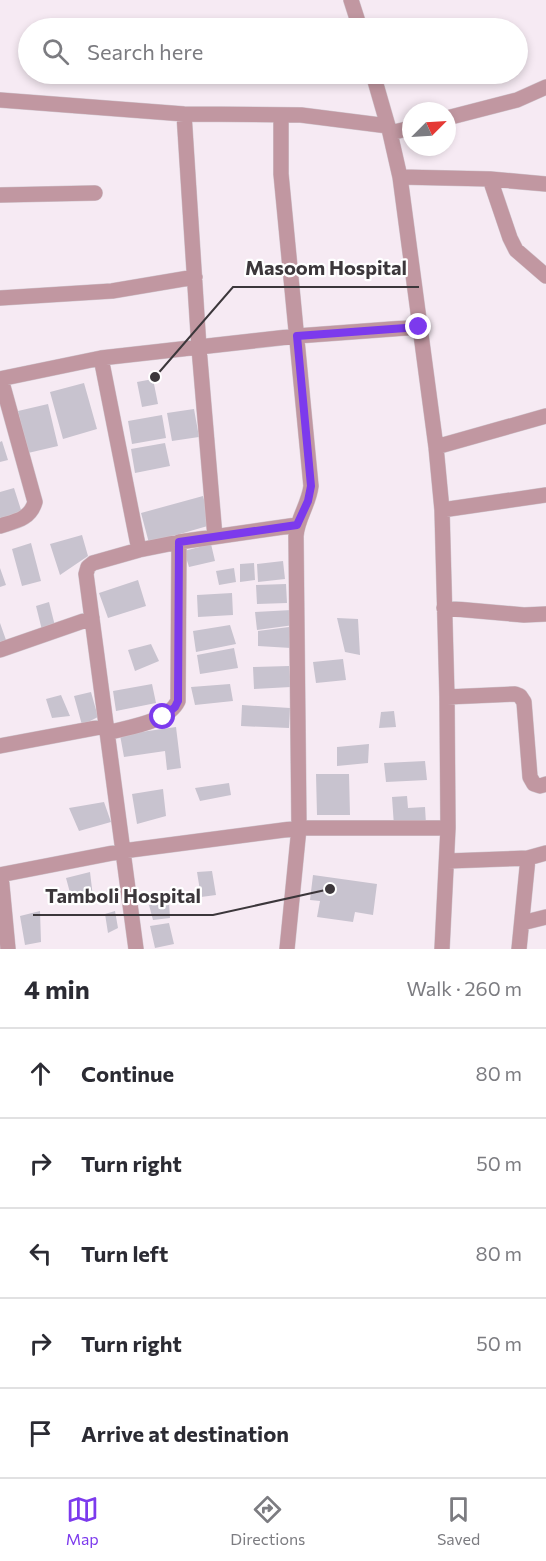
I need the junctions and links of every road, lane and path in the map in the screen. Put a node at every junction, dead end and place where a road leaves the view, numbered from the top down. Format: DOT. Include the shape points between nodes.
graph roads {
  1 [pos="351,0"];
  2 [pos="357,18"];
  3 [pos="376,84"];
  4 [pos="546,87"];
  5 [pos="0,100"];
  6 [pos="184,114"];
  7 [pos="281,115"];
  8 [pos="456,116"];
  9 [pos="402,129"];
  10 [pos="389,130"];
  11 [pos="400,177"];
  12 [pos="490,179"];
  13 [pos="546,184"];
  14 [pos="95,193"];
  15 [pos="0,195"];
  16 [pos="546,276"];
  17 [pos="195,277"];
  18 [pos="0,298"];
  19 [pos="419,327"];
  20 [pos="297,336"];
  21 [pos="199,348"];
  22 [pos="101,358"];
  23 [pos="0,379"];
  24 [pos="546,416"];
  25 [pos="436,447"];
  26 [pos="546,495"];
  27 [pos="442,510"];
  28 [pos="297,525"];
  29 [pos="0,526"];
  30 [pos="215,537"];
  31 [pos="179,542"];
  32 [pos="139,550"];
  33 [pos="444,608"];
  34 [pos="546,614"];
  35 [pos="92,618"];
  36 [pos="0,650"];
  37 [pos="447,697"];
  38 [pos="107,730"];
  39 [pos="0,746"];
  40 [pos="546,784"];
  41 [pos="299,828"];
  42 [pos="448,828"];
  43 [pos="123,851"];
  44 [pos="546,853"];
  45 [pos="528,858"];
  46 [pos="448,861"];
  47 [pos="1,875"];
  48 [pos="546,917"];
  49 [pos="522,923"];
  50 [pos="8,949"];
  51 [pos="136,949"];
  52 [pos="287,949"];
  53 [pos="442,949"];
  54 [pos="519,949"];
  1 -- 2 [label="street"];
  3 -- 10 [label="street"];
  4 -- 8 [label="street" via="517,100"];
  5 -- 6 [label="street"];
  6 -- 7 [label="street"];
  6 -- 17 [label="street"];
  7 -- 10 [label="street"];
  7 -- 20 [label="street" via="281,174"];
  9 -- 10 [label="street"];
  10 -- 11 [label="street"];
  11 -- 12 [label="street"];
  11 -- 19 [label="street"];
  12 -- 13 [label="street"];
  12 -- 16 [label="street" via="516,250"];
  14 -- 15 [label="street"];
  17 -- 18 [label="street" via="112,291"];
  17 -- 21 [label="street"];
  19 -- 20 [label="street"];
  19 -- 25 [label="street"];
  20 -- 21 [label="street"];
  20 -- 28 [label="street" via="311,486"];
  21 -- 22 [label="street"];
  21 -- 30 [label="street"];
  22 -- 23 [label="street"];
  22 -- 32 [label="street"];
  23 -- 29 [label="street" via="34,502 32,511 23,519"];
  24 -- 25 [label="street"];
  25 -- 27 [label="street"];
  26 -- 27 [label="street"];
  27 -- 33 [label="street"];
  28 -- 30 [label="street"];
  28 -- 41 [label="street"];
  30 -- 31 [label="street"];
  31 -- 32 [label="street"];
  31 -- 38 [label="street" via="178,701 163,717"];
  32 -- 35 [label="street" via="88,567"];
  33 -- 34 [label="street"];
  33 -- 37 [label="street"];
  35 -- 36 [label="street"];
  35 -- 38 [label="street"];
  37 -- 40 [label="street" via="520,696 524,702 530,777 534,784"];
  37 -- 42 [label="street"];
  38 -- 39 [label="street"];
  38 -- 43 [label="street"];
  41 -- 42 [label="street"];
  41 -- 43 [label="street"];
  41 -- 52 [label="street"];
  42 -- 46 [label="street"];
  43 -- 47 [label="street"];
  43 -- 51 [label="street"];
  44 -- 45 [label="street"];
  45 -- 46 [label="street"];
  45 -- 49 [label="street"];
  46 -- 53 [label="street"];
  47 -- 50 [label="street"];
  48 -- 49 [label="street"];
  49 -- 54 [label="street"];
}
